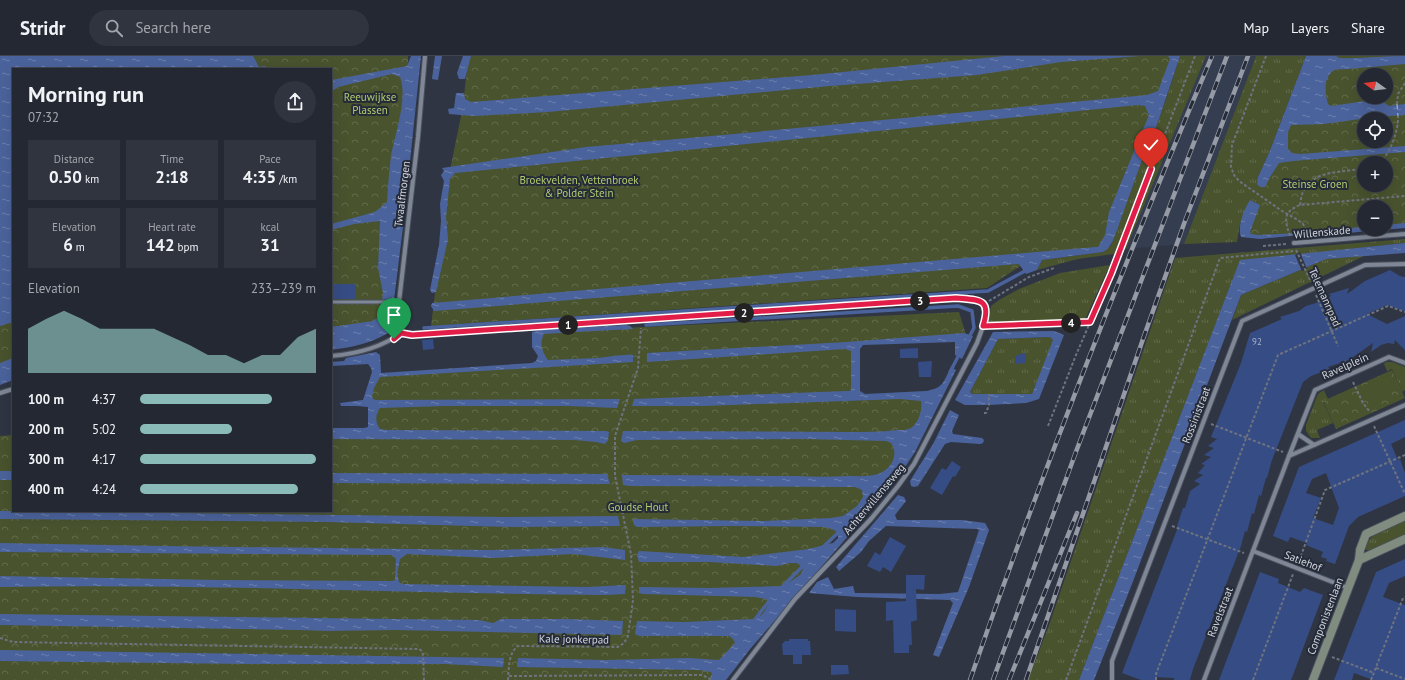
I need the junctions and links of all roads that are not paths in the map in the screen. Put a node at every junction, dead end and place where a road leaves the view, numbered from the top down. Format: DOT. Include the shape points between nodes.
graph roads {
  1 [pos="425,56"];
  2 [pos="1405,234"];
  3 [pos="1294,243"];
  4 [pos="1405,264"];
  5 [pos="332,302"];
  6 [pos="397,302"];
  7 [pos="401,333"];
  8 [pos="332,356"];
  9 [pos="1405,363"];
  10 [pos="12,389"];
  11 [pos="0,392"];
  12 [pos="1405,405"];
  13 [pos="1298,434"];
  14 [pos="1314,445"];
  15 [pos="1290,455"];
  16 [pos="1405,516"];
  17 [pos="1405,539"];
  18 [pos="1252,554"];
  19 [pos="1359,560"];
  20 [pos="1348,588"];
  21 [pos="733,680"];
  22 [pos="1112,680"];
  23 [pos="1204,680"];
  24 [pos="1313,680"];
  1 -- 6 [label="street, Twaalfmorgen" via="418,137"];
  2 -- 3 [label="street, Willenskade"];
  4 -- 22 [label="street, Rossinistraat" via="1365,265 1242,321 1112,661"];
  5 -- 6 [label="lane"];
  6 -- 7 [label="street, Twaalfmorgen" via="397,322"];
  7 -- 8 [label="street" via="394,339 372,348"];
  7 -- 21 [label="street, Achterwillenseweg" via="412,335 956,298 977,300 984,304 987,310 977,343 914,464 871,519 795,599"];
  9 -- 13 [label="street, Ravelplein" via="1389,357 1315,390"];
  10 -- 11 [label="street"];
  12 -- 14 [label="street"];
  13 -- 14 [label="street"];
  13 -- 15 [label="street, Ravelplein"];
  14 -- 15 [label="street"];
  15 -- 18 [label="street, Ravelplein"];
  16 -- 19 [label="street, Componistenlaan" via="1366,534"];
  17 -- 19 [label="street"];
  18 -- 20 [label="street, Satiehof"];
  18 -- 23 [label="street, Ravelstraat"];
  19 -- 20 [label="street, Componistenlaan"];
  20 -- 24 [label="street, Componistenlaan"];
}
